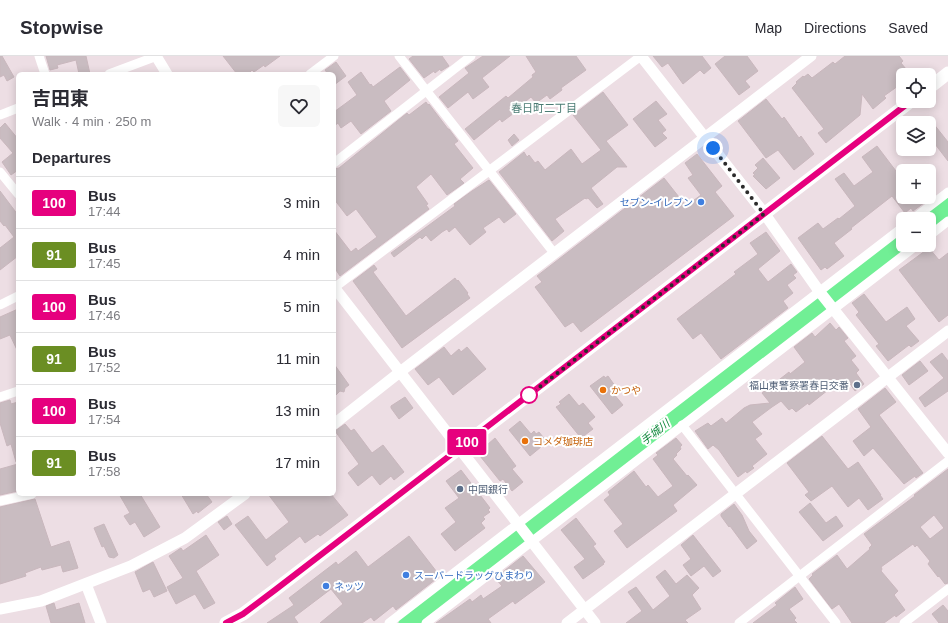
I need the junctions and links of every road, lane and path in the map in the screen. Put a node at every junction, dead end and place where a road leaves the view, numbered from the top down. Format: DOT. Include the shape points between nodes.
graph roads {
  1 [pos="39,56"];
  2 [pos="157,56"];
  3 [pos="334,56"];
  4 [pos="399,56"];
  5 [pos="471,56"];
  6 [pos="641,56"];
  7 [pos="811,56"];
  8 [pos="44,72"];
  9 [pos="113,72"];
  10 [pos="166,72"];
  11 [pos="313,72"];
  12 [pos="948,73"];
  13 [pos="936,82"];
  14 [pos="427,90"];
  15 [pos="902,108"];
  16 [pos="16,109"];
  17 [pos="0,115"];
  18 [pos="705,137"];
  19 [pos="336,161"];
  20 [pos="489,171"];
  21 [pos="2,179"];
  22 [pos="16,189"];
  23 [pos="948,192"];
  24 [pos="922,212"];
  25 [pos="764,214"];
  26 [pos="948,221"];
  27 [pos="936,230"];
  28 [pos="896,232"];
  29 [pos="907,252"];
  30 [pos="554,253"];
  31 [pos="336,286"];
  32 [pos="336,291"];
  33 [pos="820,292"];
  34 [pos="16,297"];
  35 [pos="0,305"];
  36 [pos="832,307"];
  37 [pos="948,330"];
  38 [pos="400,372"];
  39 [pos="887,377"];
  40 [pos="16,392"];
  41 [pos="0,397"];
  42 [pos="336,422"];
  43 [pos="682,425"];
  44 [pos="459,449"];
  45 [pos="948,452"];
  46 [pos="948,461"];
  47 [pos="735,494"];
  48 [pos="23,496"];
  49 [pos="242,496"];
  50 [pos="0,501"];
  51 [pos="520,525"];
  52 [pos="530,539"];
  53 [pos="799,576"];
  54 [pos="86,584"];
  55 [pos="948,589"];
  56 [pos="0,609"];
  57 [pos="584,610"];
  58 [pos="101,623"];
  59 [pos="226,623"];
  60 [pos="389,623"];
  61 [pos="426,623"];
  62 [pos="567,623"];
  63 [pos="595,623"];
  64 [pos="739,623"];
  65 [pos="836,623"];
  66 [pos="904,623"];
  1 -- 8 [label="street"];
  2 -- 9 [label="street"];
  2 -- 10 [label="street"];
  3 -- 11 [label="street"];
  4 -- 14 [label="street"];
  5 -- 14 [label="street"];
  6 -- 18 [label="street"];
  6 -- 20 [label="street"];
  7 -- 18 [label="street"];
  12 -- 13 [label="main road"];
  14 -- 19 [label="street"];
  14 -- 20 [label="street"];
  15 -- 25 [label="main road"];
  16 -- 17 [label="street"];
  18 -- 25 [label="street"];
  18 -- 30 [label="street"];
  20 -- 30 [label="street"];
  20 -- 31 [label="street"];
  21 -- 22 [label="street"];
  23 -- 24 [label="street"];
  25 -- 33 [label="street"];
  25 -- 44 [label="main road"];
  26 -- 27 [label="street"];
  28 -- 33 [label="street"];
  29 -- 36 [label="street"];
  30 -- 38 [label="street"];
  32 -- 38 [label="street"];
  33 -- 36 [label="street"];
  33 -- 51 [label="street"];
  34 -- 35 [label="street"];
  36 -- 39 [label="street"];
  36 -- 43 [label="street"];
  37 -- 39 [label="street"];
  38 -- 42 [label="street"];
  38 -- 44 [label="street"];
  39 -- 45 [label="street"];
  39 -- 47 [label="street"];
  40 -- 41 [label="street"];
  43 -- 47 [label="street"];
  43 -- 52 [label="street"];
  44 -- 51 [label="street"];
  44 -- 59 [label="main road" via="243,614"];
  46 -- 53 [label="street"];
  47 -- 53 [label="street"];
  47 -- 57 [label="street"];
  48 -- 50 [label="street"];
  49 -- 54 [label="street" via="185,538 131,566"];
  51 -- 52 [label="street"];
  51 -- 60 [label="street"];
  52 -- 57 [label="street"];
  52 -- 61 [label="street"];
  53 -- 64 [label="street"];
  53 -- 65 [label="street"];
  54 -- 56 [label="street" via="41,600"];
  54 -- 58 [label="street"];
  55 -- 66 [label="street"];
  57 -- 62 [label="street"];
  57 -- 63 [label="street"];
}
